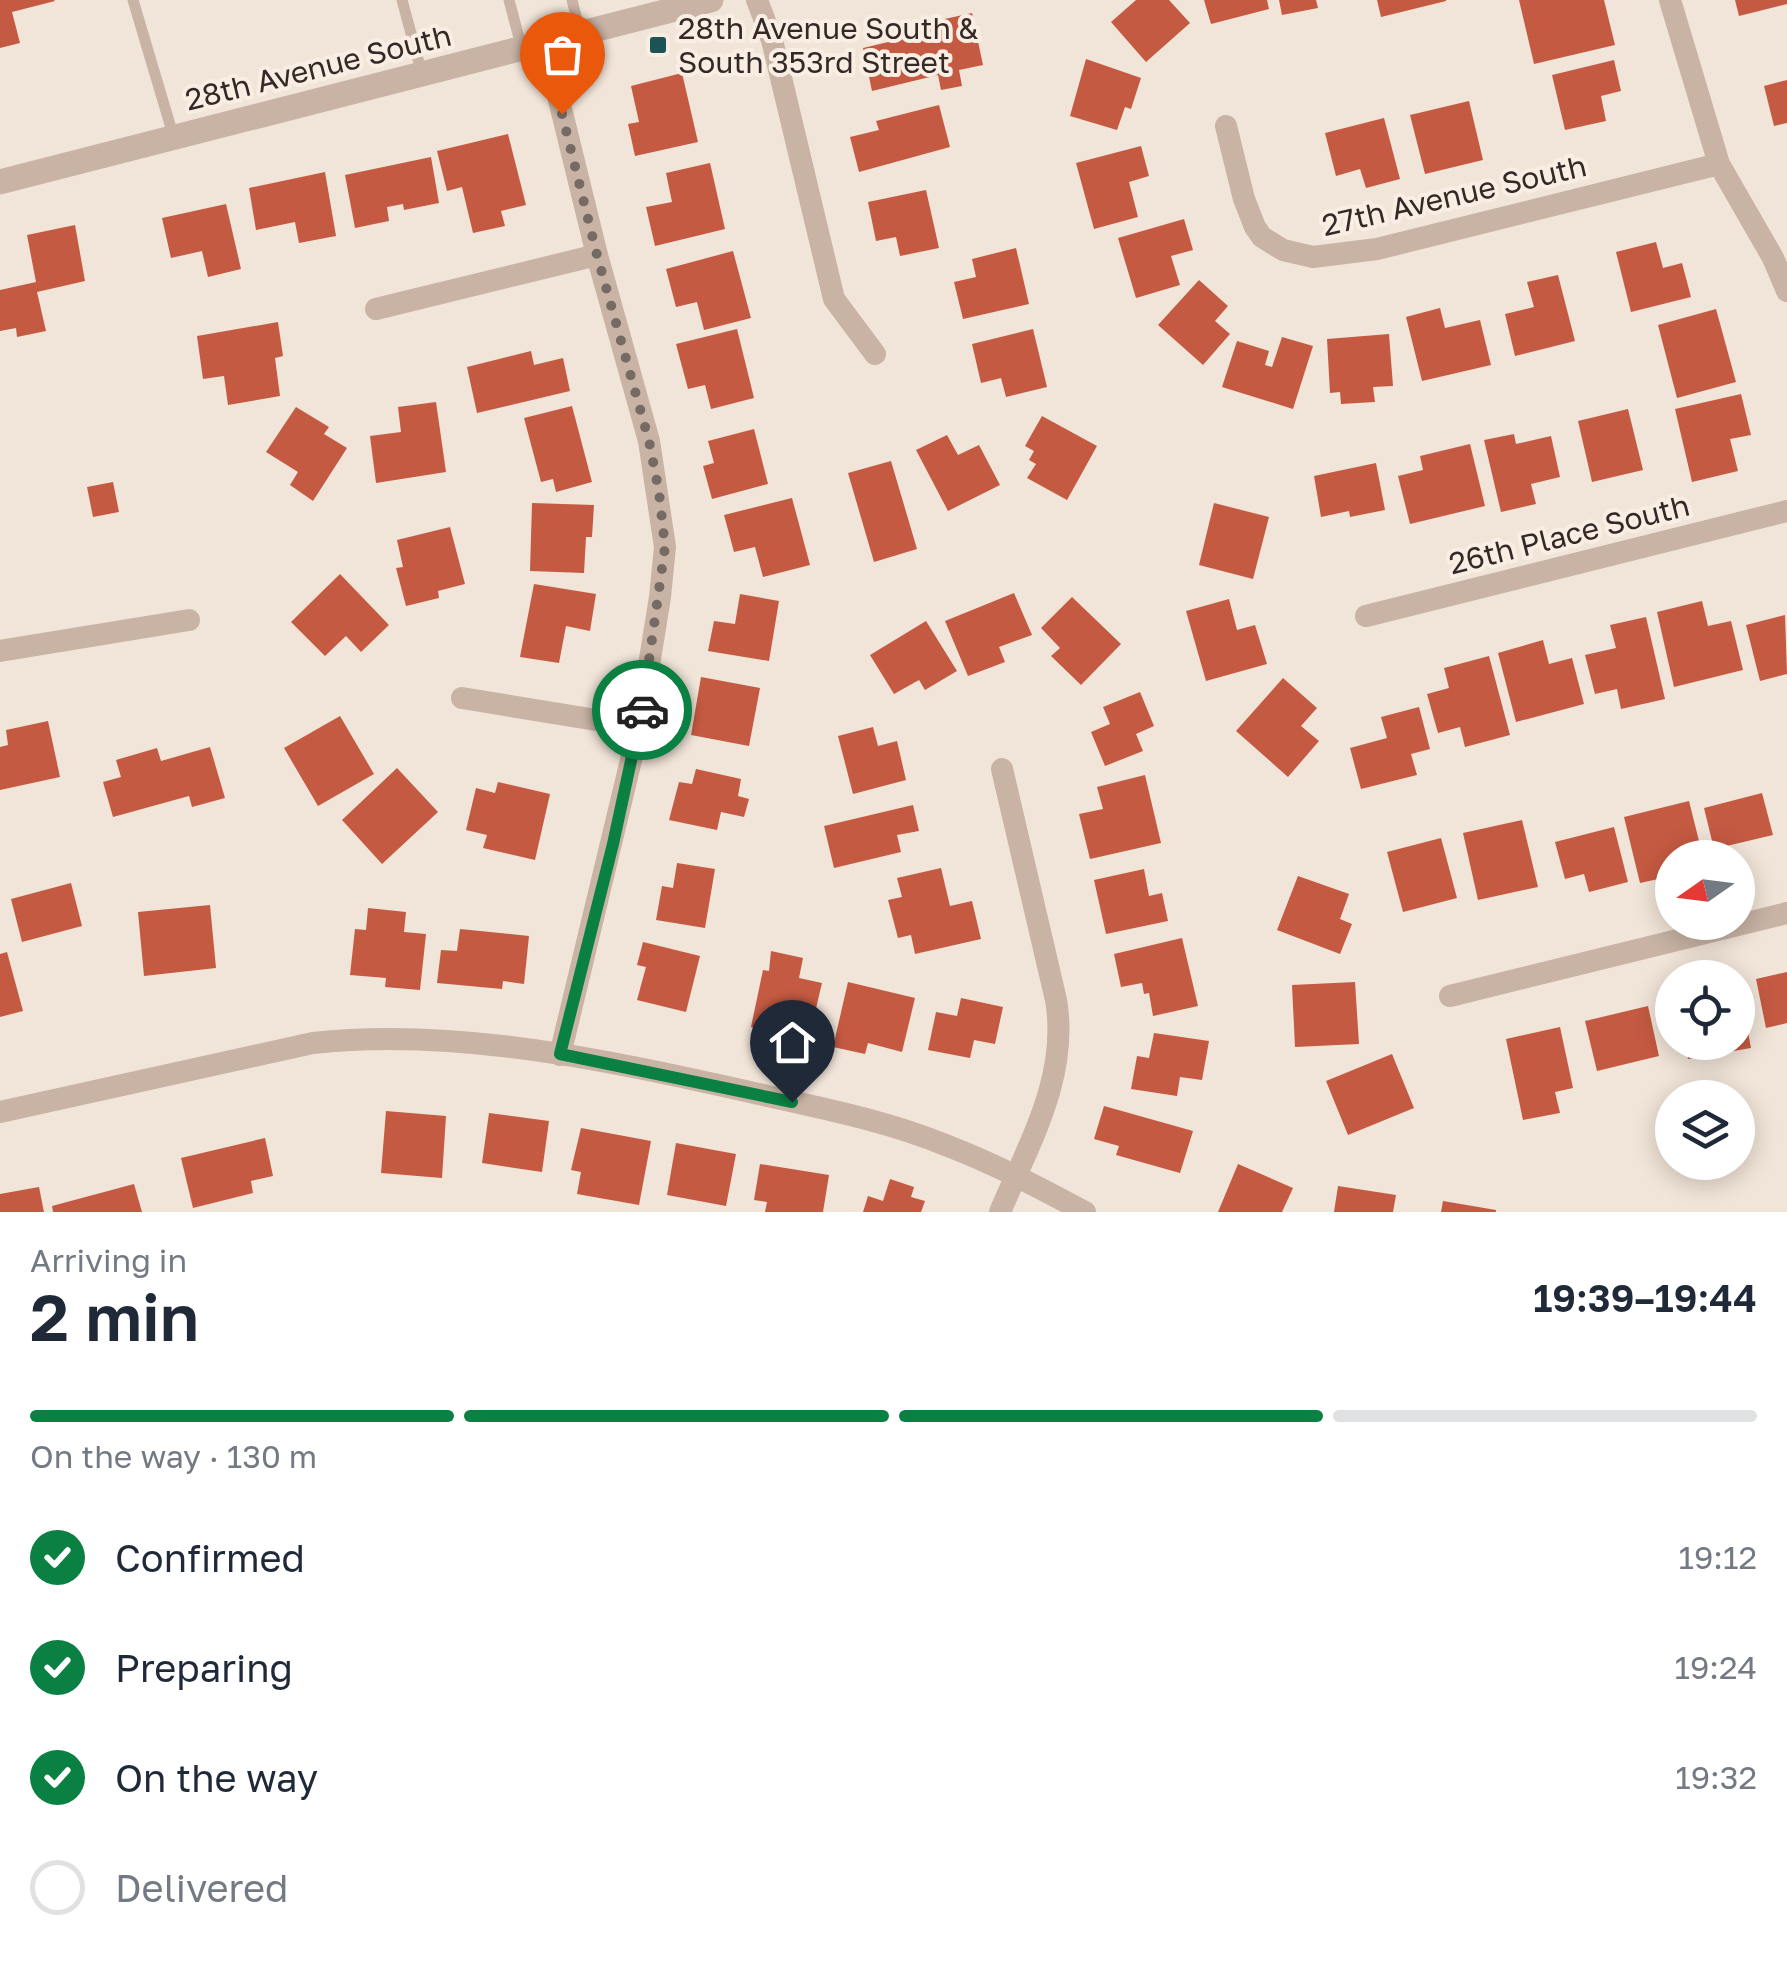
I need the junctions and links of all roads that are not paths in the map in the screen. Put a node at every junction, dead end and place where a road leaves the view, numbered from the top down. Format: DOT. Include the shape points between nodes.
graph roads {
  1 [pos="133,0"];
  2 [pos="402,0"];
  3 [pos="509,0"];
  4 [pos="572,0"];
  5 [pos="711,0"];
  6 [pos="757,0"];
  7 [pos="1670,0"];
  8 [pos="581,35"];
  9 [pos="534,46"];
  10 [pos="422,74"];
  11 [pos="1226,126"];
  12 [pos="174,138"];
  13 [pos="1718,164"];
  14 [pos="2,175"];
  15 [pos="597,255"];
  16 [pos="1787,291"];
  17 [pos="376,310"];
  18 [pos="875,354"];
  19 [pos="1787,511"];
  20 [pos="1366,616"];
  21 [pos="189,620"];
  22 [pos="0,651"];
  23 [pos="462,698"];
  24 [pos="639,727"];
  25 [pos="1002,769"];
  26 [pos="1787,913"];
  27 [pos="1450,996"];
  28 [pos="560,1054"];
  29 [pos="0,1112"];
  30 [pos="1016,1175"];
  31 [pos="1000,1212"];
  32 [pos="1085,1212"];
  1 -- 12 [label="lane"];
  2 -- 10 [label="lane"];
  3 -- 9 [label="lane"];
  4 -- 8 [label="lane"];
  5 -- 8 [label="street, 28th Avenue South"];
  6 -- 18 [label="street" via="834,299"];
  7 -- 13 [label="street"];
  8 -- 9 [label="street, 28th Avenue South"];
  9 -- 10 [label="street, 28th Avenue South"];
  9 -- 15 [label="street"];
  10 -- 12 [label="street, 28th Avenue South"];
  11 -- 13 [label="street, 27th Avenue South" via="1255,227 1271,244 1312,257 1377,249"];
  12 -- 14 [label="street, 28th Avenue South"];
  13 -- 16 [label="street"];
  15 -- 17 [label="street"];
  15 -- 24 [label="street" via="649,441 665,547"];
  19 -- 20 [label="street, 26th Place South"];
  21 -- 22 [label="street"];
  23 -- 24 [label="street"];
  24 -- 28 [label="street"];
  25 -- 30 [label="street" via="1060,1036 1050,1093"];
  26 -- 27 [label="street"];
  28 -- 29 [label="street" via="386,1038 292,1046"];
  28 -- 30 [label="street" via="875,1122"];
  30 -- 31 [label="street"];
  30 -- 32 [label="street"];
}
